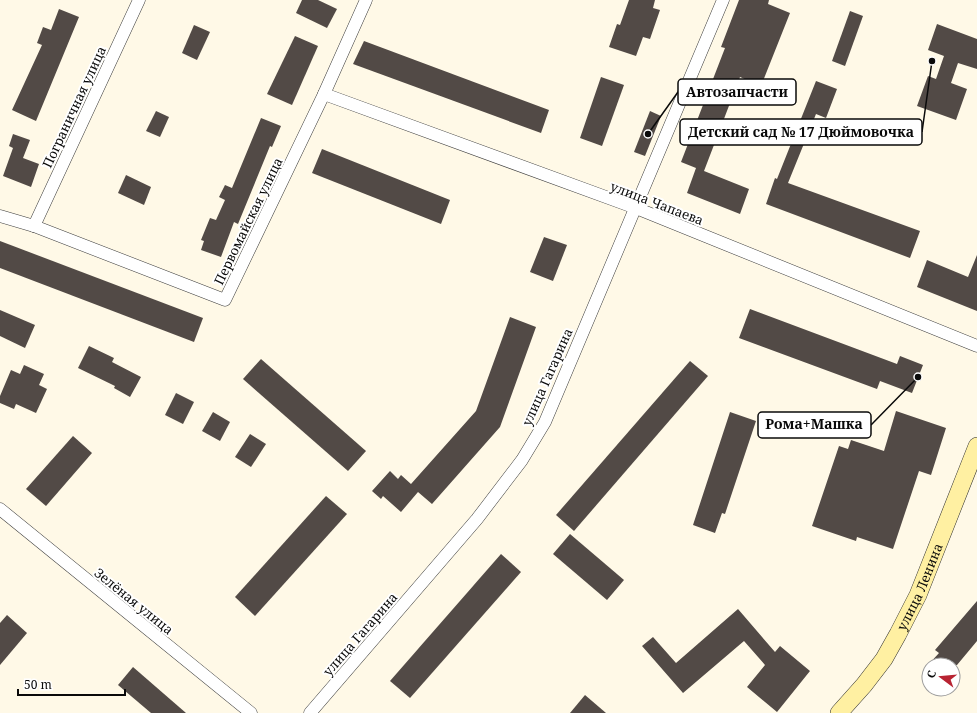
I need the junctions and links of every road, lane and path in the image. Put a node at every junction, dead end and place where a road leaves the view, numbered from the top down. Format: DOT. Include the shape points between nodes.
graph roads {
  1 [pos="139,0"];
  2 [pos="366,0"];
  3 [pos="723,0"];
  4 [pos="324,94"];
  5 [pos="636,208"];
  6 [pos="0,216"];
  7 [pos="34,226"];
  8 [pos="977,346"];
  9 [pos="977,446"];
  10 [pos="0,509"];
  11 [pos="251,713"];
  12 [pos="310,713"];
  13 [pos="839,713"];
  1 -- 7 [label="street, Пограничная улица"];
  2 -- 4 [label="street, Первомайская улица"];
  3 -- 5 [label="street, улица Гагарина"];
  4 -- 5 [label="street, улица Чапаева"];
  4 -- 7 [label="street, Первомайская улица" via="225,300"];
  5 -- 8 [label="street, улица Чапаева"];
  5 -- 12 [label="street, улица Гагарина" via="545,422 522,460 477,519"];
  6 -- 7 [label="street, Первомайская улица"];
  9 -- 13 [label="main road, улица Ленина" via="918,595 898,634 884,659"];
  10 -- 11 [label="street, Зелёная улица"];
}
